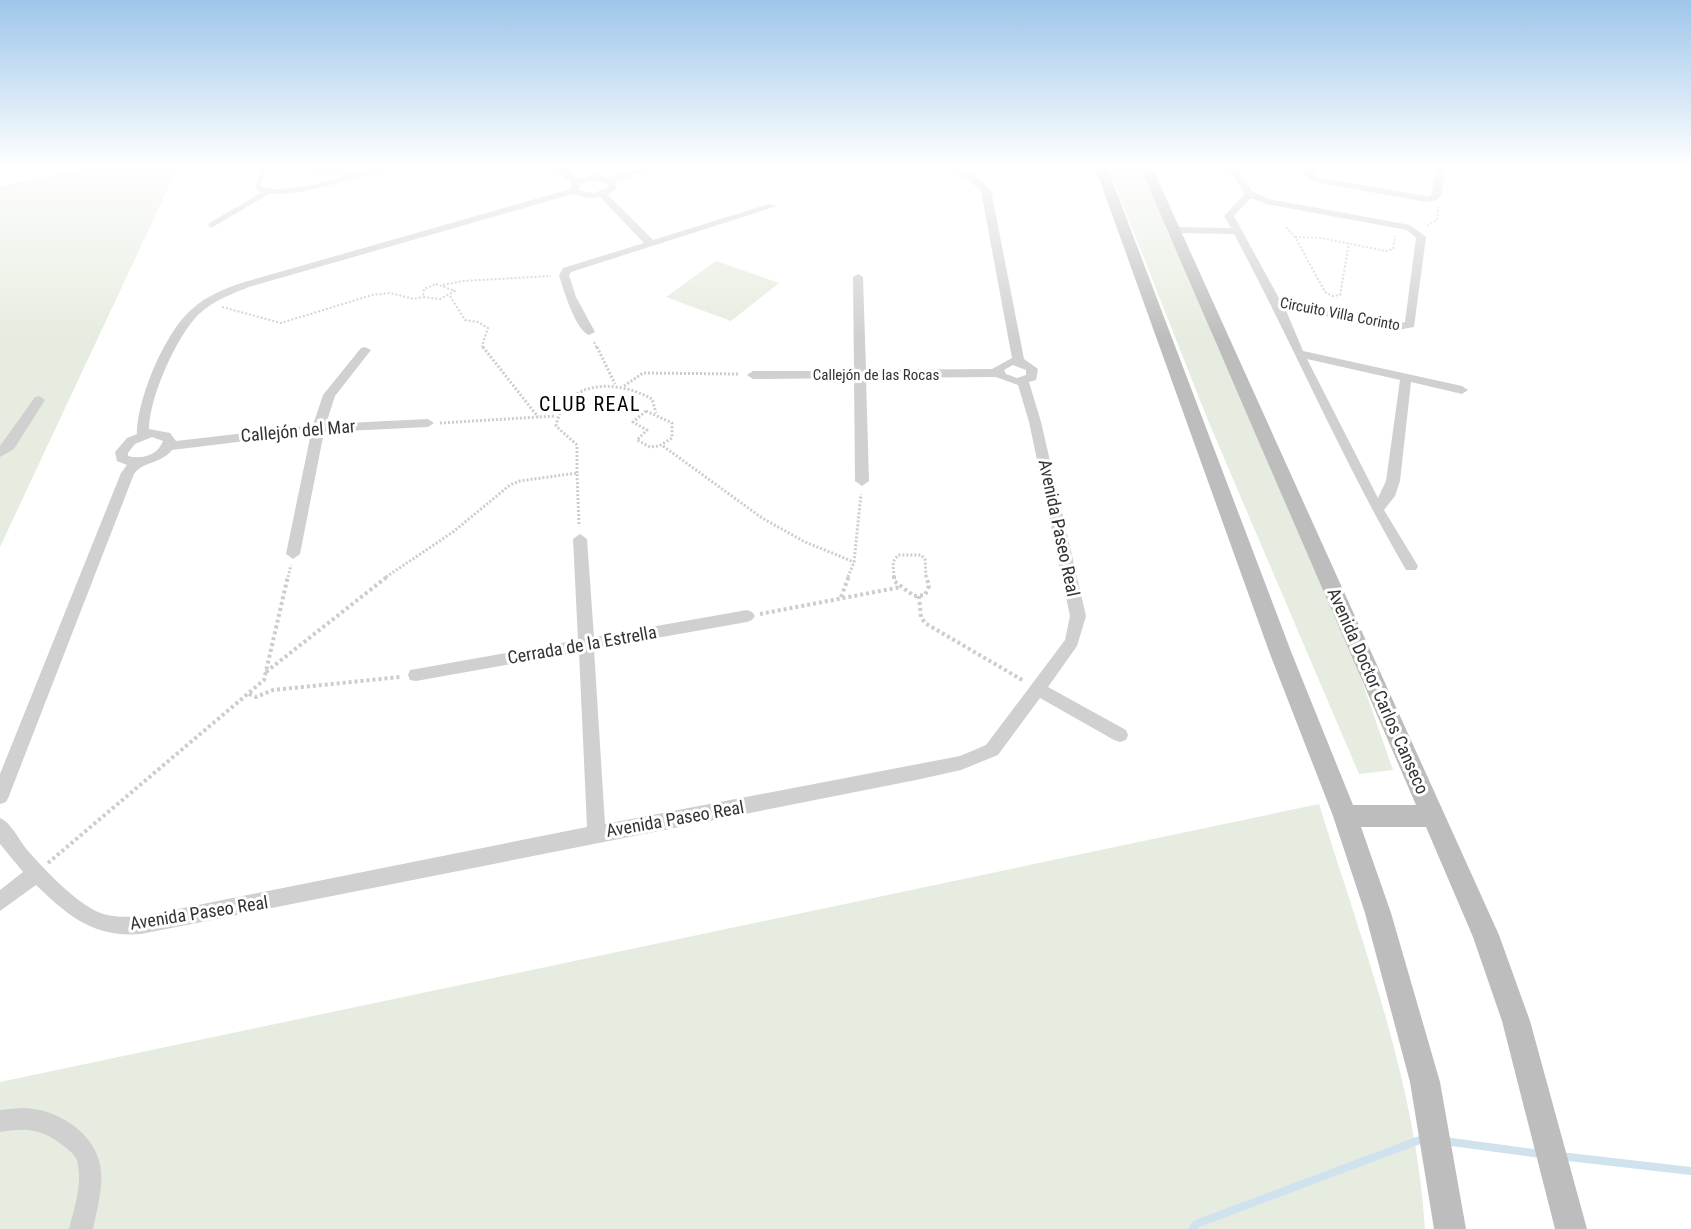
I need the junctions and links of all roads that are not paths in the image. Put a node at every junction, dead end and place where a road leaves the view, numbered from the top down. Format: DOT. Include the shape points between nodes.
graph roads {
  1 [pos="445,224"];
  2 [pos="632,224"];
  3 [pos="711,224"];
  4 [pos="992,224"];
  5 [pos="1122,224"];
  6 [pos="1171,224"];
  7 [pos="1233,224"];
  8 [pos="1391,224"];
  9 [pos="1173,230"];
  10 [pos="1236,231"];
  11 [pos="650,243"];
  12 [pos="858,277"];
  13 [pos="1276,305"];
  14 [pos="589,332"];
  15 [pos="365,350"];
  16 [pos="1299,354"];
  17 [pos="1018,361"];
  18 [pos="998,373"];
  19 [pos="753,375"];
  20 [pos="862,375"];
  21 [pos="1406,377"];
  22 [pos="1023,382"];
  23 [pos="1462,390"];
  24 [pos="39,400"];
  25 [pos="428,423"];
  26 [pos="318,428"];
  27 [pos="143,435"];
  28 [pos="169,446"];
  29 [pos="0,453"];
  30 [pos="136,462"];
  31 [pos="862,481"];
  32 [pos="1377,509"];
  33 [pos="580,539"];
  34 [pos="293,554"];
  35 [pos="1411,566"];
  36 [pos="747,616"];
  37 [pos="585,646"];
  38 [pos="416,675"];
  39 [pos="1038,689"];
  40 [pos="1120,735"];
  41 [pos="0,796"];
  42 [pos="1345,816"];
  43 [pos="1435,816"];
  44 [pos="0,826"];
  45 [pos="596,834"];
  46 [pos="36,873"];
  47 [pos="0,902"];
  48 [pos="0,1121"];
  49 [pos="81,1229"];
  50 [pos="1450,1229"];
  51 [pos="1571,1229"];
  1 -- 27 [label="street" via="245,285 207,303 185,324 164,365 141,426"];
  2 -- 11 [label="street"];
  3 -- 11 [label="street"];
  4 -- 17 [label="street"];
  5 -- 42 [label="main road"];
  6 -- 9 [label="main road, Avenida Doctor Carlos Canseco"];
  7 -- 10 [label="street"];
  8 -- 13 [label="street, Circuito Villa Corinto" via="1410,228 1421,237 1410,325 1397,327 1293,305"];
  9 -- 10 [label="street"];
  9 -- 43 [label="main road, Avenida Doctor Carlos Canseco"];
  10 -- 13 [label="street, Circuito Villa Corinto"];
  11 -- 14 [label="street" via="574,266 564,276"];
  12 -- 20 [label="street"];
  13 -- 16 [label="street"];
  15 -- 26 [label="street" via="329,395"];
  16 -- 21 [label="street"];
  16 -- 32 [label="street"];
  17 -- 18 [label="street" via="1000,365"];
  17 -- 22 [label="street, Avenida Paseo Real" via="1032,369 1032,377"];
  18 -- 20 [label="street, Callejón de las Rocas"];
  18 -- 22 [label="street" via="1005,379"];
  19 -- 20 [label="street, Callejón de las Rocas"];
  20 -- 31 [label="street"];
  21 -- 23 [label="street"];
  21 -- 32 [label="street" via="1393,481 1388,496"];
  22 -- 39 [label="street, Avenida Paseo Real" via="1078,616 1072,642"];
  24 -- 29 [label="street" via="9,446"];
  25 -- 26 [label="street, Callejón del Mar"];
  26 -- 28 [label="street, Callejón del Mar"];
  26 -- 34 [label="street"];
  27 -- 28 [label="street" via="160,433 170,440"];
  27 -- 30 [label="street" via="121,452 122,458"];
  28 -- 30 [label="street" via="156,457"];
  30 -- 41 [label="street" via="128,473"];
  32 -- 35 [label="street"];
  33 -- 37 [label="street"];
  36 -- 37 [label="street, Cerrada de la Estrella"];
  37 -- 38 [label="street, Cerrada de la Estrella"];
  37 -- 45 [label="street" via="594,728"];
  39 -- 40 [label="street"];
  39 -- 45 [label="street, Avenida Paseo Real" via="992,750 962,763"];
  42 -- 43 [label="main road"];
  42 -- 50 [label="main road" via="1378,913 1425,1082"];
  43 -- 51 [label="main road, Avenida Doctor Carlos Canseco" via="1486,935 1516,1021"];
  44 -- 46 [label="street, Avenida Paseo Real"];
  45 -- 46 [label="street, Avenida Paseo Real" via="282,900 141,925 109,924 82,913"];
  46 -- 47 [label="street"];
  48 -- 49 [label="street" via="49,1121 87,1155 90,1173"];
}
